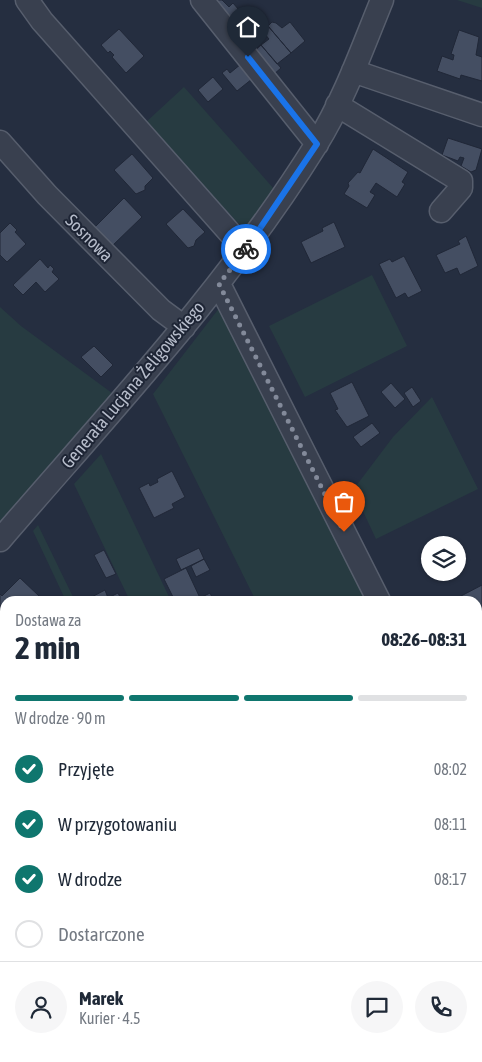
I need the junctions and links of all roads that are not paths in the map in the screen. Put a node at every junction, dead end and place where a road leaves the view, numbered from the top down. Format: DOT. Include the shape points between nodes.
graph roads {
  1 [pos="27,0"];
  2 [pos="202,0"];
  3 [pos="382,0"];
  4 [pos="354,71"];
  5 [pos="337,105"];
  6 [pos="482,115"];
  7 [pos="0,142"];
  8 [pos="317,144"];
  9 [pos="441,211"];
  10 [pos="245,250"];
  11 [pos="219,284"];
  12 [pos="184,327"];
  13 [pos="0,540"];
  14 [pos="376,596"];
  1 -- 10 [label="street"];
  2 -- 8 [label="street"];
  3 -- 4 [label="street, Generała Lucjana Żeligowskiego"];
  4 -- 5 [label="street, Generała Lucjana Żeligowskiego"];
  4 -- 6 [label="street"];
  5 -- 8 [label="street, Generała Lucjana Żeligowskiego"];
  5 -- 9 [label="street" via="462,181 461,188"];
  7 -- 12 [label="street, Sosnowa" via="47,195 161,310"];
  8 -- 10 [label="street, Generała Lucjana Żeligowskiego"];
  10 -- 11 [label="street, Generała Lucjana Żeligowskiego"];
  11 -- 12 [label="street, Generała Lucjana Żeligowskiego"];
  11 -- 14 [label="street"];
  12 -- 13 [label="street, Generała Lucjana Żeligowskiego"];
}
